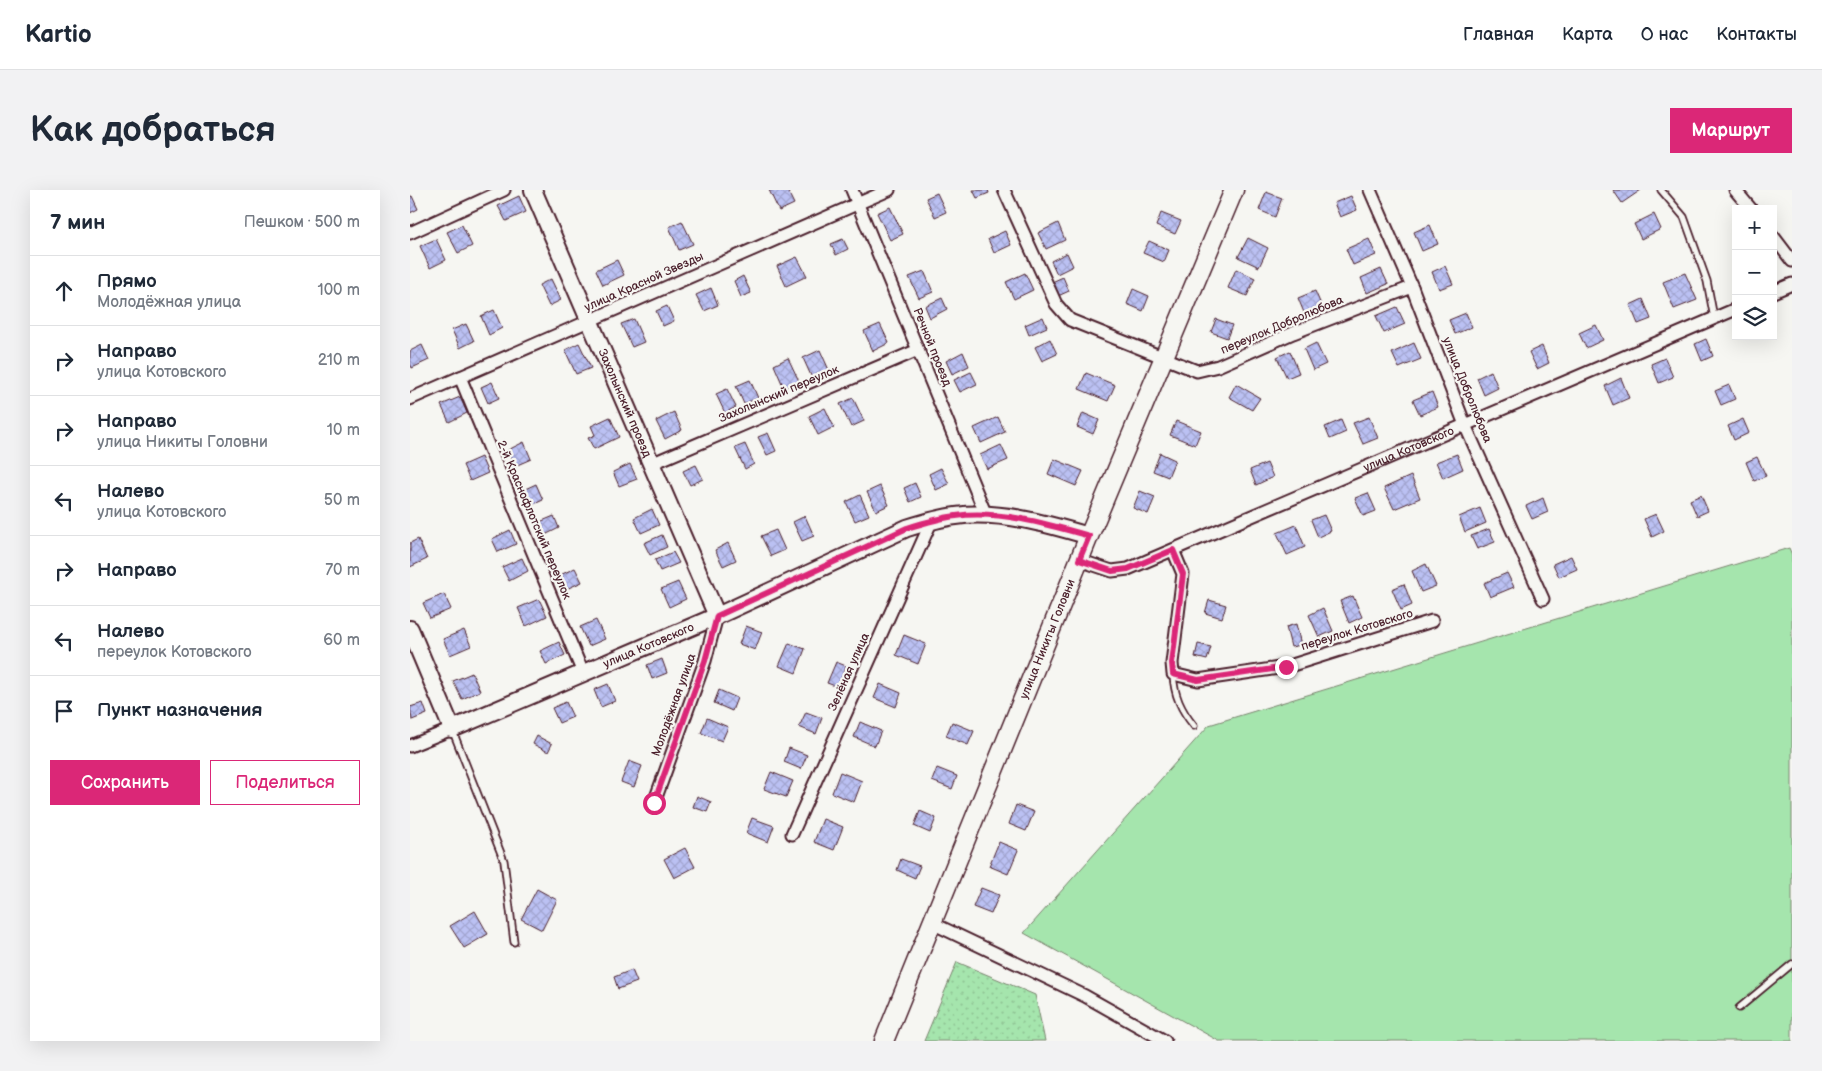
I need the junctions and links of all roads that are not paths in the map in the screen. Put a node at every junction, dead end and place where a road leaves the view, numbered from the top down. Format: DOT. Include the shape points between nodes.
graph roads {
  1 [pos="504,190"];
  2 [pos="533,190"];
  3 [pos="852,190"];
  4 [pos="889,190"];
  5 [pos="1004,190"];
  6 [pos="1234,190"];
  7 [pos="1370,190"];
  8 [pos="1661,190"];
  9 [pos="1735,190"];
  10 [pos="858,203"];
  11 [pos="1748,205"];
  12 [pos="410,233"];
  13 [pos="1777,241"];
  14 [pos="1792,261"];
  15 [pos="1792,284"];
  16 [pos="1412,287"];
  17 [pos="1777,290"];
  18 [pos="1732,311"];
  19 [pos="1714,318"];
  20 [pos="588,322"];
  21 [pos="918,350"];
  22 [pos="1163,357"];
  23 [pos="460,377"];
  24 [pos="410,399"];
  25 [pos="1465,425"];
  26 [pos="650,464"];
  27 [pos="986,515"];
  28 [pos="932,520"];
  29 [pos="1089,536"];
  30 [pos="1173,550"];
  31 [pos="1079,560"];
  32 [pos="1542,599"];
  33 [pos="717,616"];
  34 [pos="1432,621"];
  35 [pos="410,629"];
  36 [pos="583,673"];
  37 [pos="1173,674"];
  38 [pos="1194,726"];
  39 [pos="452,729"];
  40 [pos="410,746"];
  41 [pos="654,803"];
  42 [pos="792,834"];
  43 [pos="932,923"];
  44 [pos="514,942"];
  45 [pos="1792,964"];
  46 [pos="1739,1008"];
  47 [pos="884,1041"];
  48 [pos="1165,1041"];
  1 -- 12 [label="street"];
  2 -- 20 [label="street, Захолынский проезд"];
  3 -- 10 [label="street, Речной проезд"];
  4 -- 10 [label="street, улица Красной Звезды"];
  5 -- 22 [label="street, переулок Добролюбова" via="1056,304 1070,320"];
  6 -- 22 [label="main road, улица Никиты Головни"];
  7 -- 16 [label="street, улица Добролюбова"];
  8 -- 19 [label="lane" via="1684,217 1707,281"];
  9 -- 11 [label="street"];
  10 -- 20 [label="street, улица Красной Звезды"];
  10 -- 21 [label="street, Речной проезд"];
  13 -- 14 [label="street"];
  15 -- 17 [label="street"];
  16 -- 22 [label="street, переулок Добролюбова" via="1218,366 1197,371"];
  16 -- 25 [label="street, улица Добролюбова"];
  18 -- 19 [label="street, улица Котовского"];
  19 -- 25 [label="street, улица Котовского"];
  20 -- 23 [label="street, улица Красной Звезды"];
  20 -- 26 [label="street, Захолынский проезд"];
  21 -- 26 [label="street, Захолынский переулок"];
  21 -- 27 [label="street, Речной проезд"];
  22 -- 29 [label="main road, улица Никиты Головни"];
  23 -- 24 [label="street, улица Красной Звезды"];
  23 -- 36 [label="street, 2-й Краснофлотский переулок"];
  25 -- 30 [label="street, улица Котовского"];
  25 -- 32 [label="street, улица Добролюбова"];
  26 -- 33 [label="street, Захолынский проезд"];
  27 -- 28 [label="street, улица Котовского" via="957,515"];
  27 -- 29 [label="street, улица Котовского" via="1042,523"];
  28 -- 33 [label="street, улица Котовского" via="907,528"];
  28 -- 42 [label="street, Зелёная улица"];
  29 -- 31 [label="main road, улица Никиты Головни"];
  30 -- 31 [label="street, улица Котовского" via="1128,569 1112,571"];
  30 -- 37 [label="street" via="1183,574"];
  31 -- 43 [label="main road, улица Никиты Головни"];
  33 -- 36 [label="street, улица Котовского"];
  33 -- 41 [label="street, Молодёжная улица" via="705,661"];
  34 -- 37 [label="street, переулок Котовского" via="1286,667 1198,680"];
  35 -- 39 [label="street"];
  36 -- 39 [label="street, улица Котовского"];
  37 -- 38 [label="lane" via="1178,702"];
  39 -- 40 [label="street, улица Котовского"];
  39 -- 44 [label="lane" via="504,861"];
  43 -- 47 [label="main road, улица Никиты Головни"];
  43 -- 48 [label="street" via="1085,996"];
  45 -- 46 [label="lane"];
}
